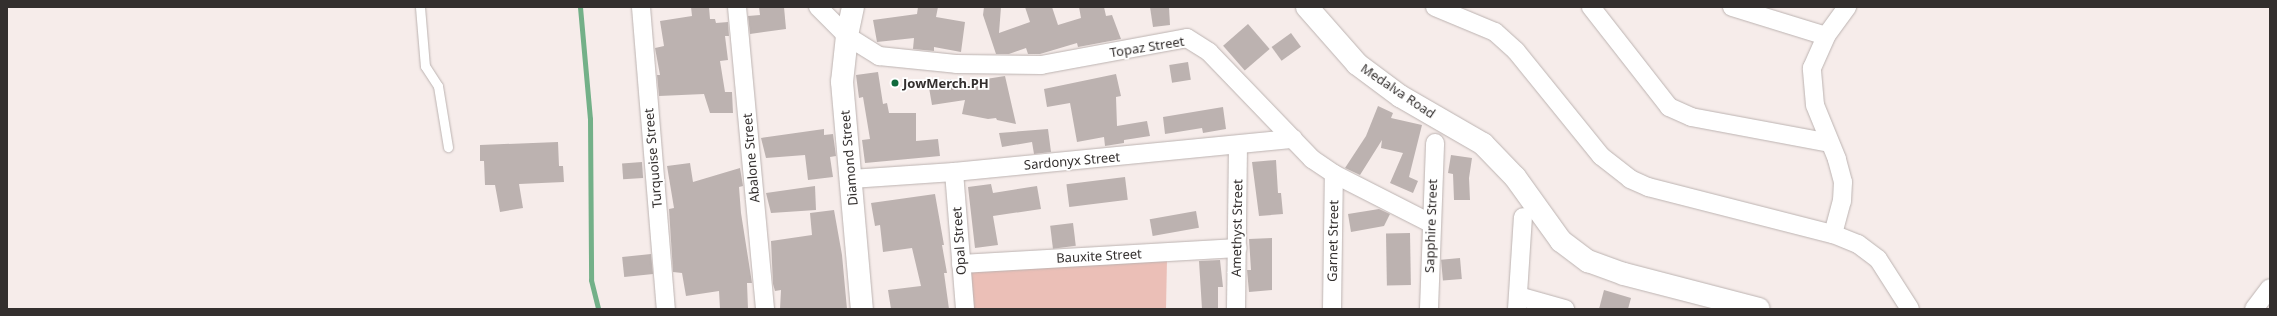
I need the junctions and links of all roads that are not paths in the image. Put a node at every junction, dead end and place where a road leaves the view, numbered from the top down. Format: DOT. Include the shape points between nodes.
graph roads {
  1 [pos="420,7"];
  2 [pos="641,7"];
  3 [pos="737,7"];
  4 [pos="818,7"];
  5 [pos="853,7"];
  6 [pos="1307,7"];
  7 [pos="1435,7"];
  8 [pos="1592,7"];
  9 [pos="1732,7"];
  10 [pos="1847,7"];
  11 [pos="847,36"];
  12 [pos="1826,36"];
  13 [pos="1293,139"];
  14 [pos="1435,143"];
  15 [pos="1830,143"];
  16 [pos="1238,146"];
  17 [pos="448,147"];
  18 [pos="954,172"];
  19 [pos="1334,174"];
  20 [pos="851,180"];
  21 [pos="1523,217"];
  22 [pos="1430,223"];
  23 [pos="1833,234"];
  24 [pos="1238,248"];
  25 [pos="961,264"];
  26 [pos="2270,288"];
  27 [pos="1518,303"];
  28 [pos="666,309"];
  29 [pos="765,309"];
  30 [pos="862,309"];
  31 [pos="965,309"];
  32 [pos="1236,309"];
  33 [pos="1332,309"];
  34 [pos="1429,309"];
  35 [pos="1565,309"];
  36 [pos="1759,309"];
  37 [pos="1910,309"];
  38 [pos="2254,309"];
  1 -- 17 [label="lane" via="425,66 438,86"];
  2 -- 28 [label="street, Turquoise Street"];
  3 -- 29 [label="street, Abalone Street"];
  4 -- 11 [label="street, Topaz Street"];
  5 -- 11 [label="street, Diamond Street"];
  6 -- 36 [label="street, Medalva Road" via="1357,64 1400,96 1483,144 1515,177 1561,241 1588,261 1624,274"];
  7 -- 23 [label="street" via="1495,32 1516,51 1601,156 1630,179 1648,187"];
  8 -- 15 [label="street" via="1669,107 1691,117"];
  9 -- 12 [label="street"];
  10 -- 12 [label="street"];
  11 -- 13 [label="street, Topaz Street" via="879,56 956,64 1041,65 1188,38 1209,52"];
  11 -- 20 [label="street, Diamond Street" via="842,82"];
  12 -- 15 [label="street" via="1814,62 1811,82 1816,105"];
  13 -- 16 [label="street, Sardonyx Street"];
  13 -- 19 [label="street, Topaz Street" via="1312,159"];
  14 -- 22 [label="street, Sapphire Street"];
  15 -- 23 [label="street" via="1843,182 1842,201"];
  16 -- 18 [label="street, Sardonyx Street"];
  16 -- 24 [label="street, Amethyst Street"];
  18 -- 20 [label="street, Sardonyx Street"];
  18 -- 25 [label="street, Opal Street"];
  19 -- 22 [label="street, Topaz Street"];
  19 -- 33 [label="street, Garnet Street"];
  20 -- 30 [label="street, Diamond Street"];
  21 -- 27 [label="street"];
  22 -- 34 [label="street, Sapphire Street"];
  23 -- 37 [label="street" via="1858,244 1878,259"];
  24 -- 25 [label="street, Bauxite Street"];
  24 -- 32 [label="street, Amethyst Street"];
  25 -- 31 [label="street, Opal Street"];
  26 -- 38 [label="street"];
  27 -- 35 [label="street"];
}
